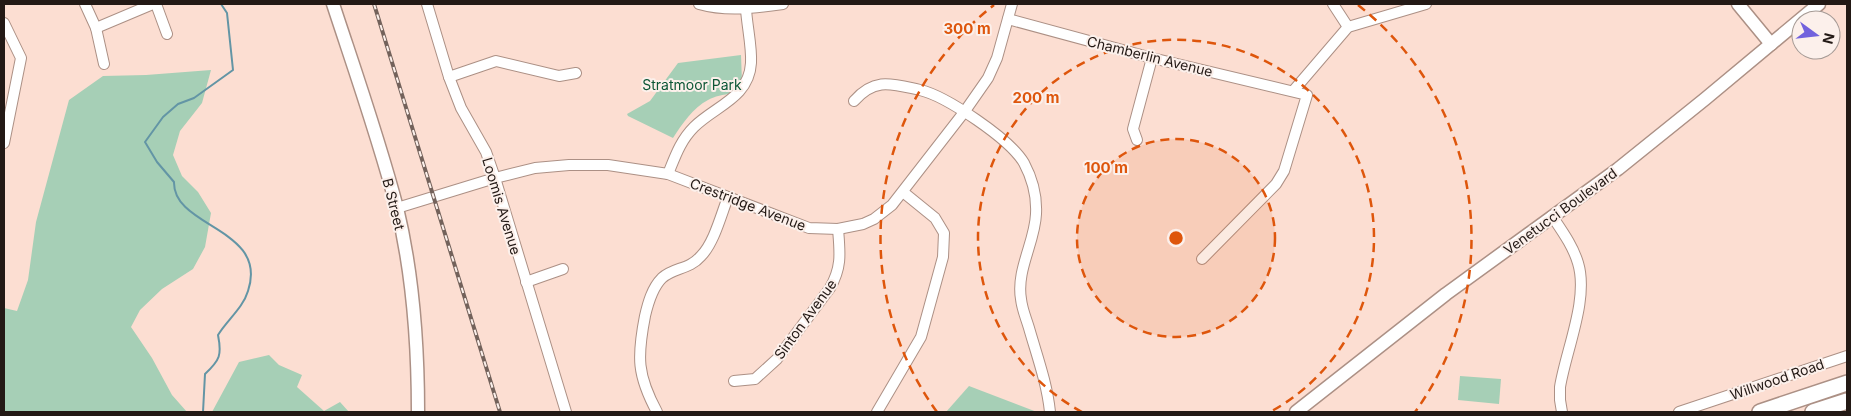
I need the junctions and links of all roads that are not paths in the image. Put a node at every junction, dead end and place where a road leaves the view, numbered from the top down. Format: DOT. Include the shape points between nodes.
graph roads {
  1 [pos="85,4"];
  2 [pos="154,4"];
  3 [pos="333,4"];
  4 [pos="426,4"];
  5 [pos="699,4"];
  6 [pos="783,4"];
  7 [pos="1012,4"];
  8 [pos="1333,4"];
  9 [pos="1426,4"];
  10 [pos="1738,4"];
  11 [pos="1819,4"];
  12 [pos="746,9"];
  13 [pos="1008,19"];
  14 [pos="4,23"];
  15 [pos="1348,27"];
  16 [pos="96,28"];
  17 [pos="167,34"];
  18 [pos="1771,44"];
  19 [pos="1152,58"];
  20 [pos="104,64"];
  21 [pos="576,73"];
  22 [pos="449,77"];
  23 [pos="1294,90"];
  24 [pos="854,101"];
  25 [pos="965,111"];
  26 [pos="1137,140"];
  27 [pos="4,143"];
  28 [pos="668,174"];
  29 [pos="495,178"];
  30 [pos="903,192"];
  31 [pos="728,197"];
  32 [pos="397,208"];
  33 [pos="1552,216"];
  34 [pos="838,230"];
  35 [pos="1202,259"];
  36 [pos="563,269"];
  37 [pos="526,282"];
  38 [pos="1847,356"];
  39 [pos="734,381"];
  40 [pos="1847,383"];
  41 [pos="1847,401"];
  42 [pos="418,412"];
  43 [pos="566,412"];
  44 [pos="657,412"];
  45 [pos="876,412"];
  46 [pos="1050,412"];
  47 [pos="1296,412"];
  48 [pos="1562,412"];
  49 [pos="1679,412"];
  50 [pos="1760,412"];
  51 [pos="1813,412"];
  1 -- 16 [label="street"];
  2 -- 16 [label="street"];
  2 -- 17 [label="street"];
  3 -- 32 [label="main road, B Street"];
  4 -- 22 [label="street, Loomis Avenue"];
  5 -- 12 [label="street"];
  6 -- 12 [label="street"];
  7 -- 13 [label="street, Crestridge Avenue"];
  8 -- 15 [label="street"];
  9 -- 15 [label="street"];
  10 -- 18 [label="main road"];
  11 -- 18 [label="main road, Venetucci Boulevard"];
  12 -- 28 [label="street" via="751,63 748,78 735,98 695,126 680,143"];
  13 -- 19 [label="street, Chamberlin Avenue"];
  13 -- 25 [label="street, Crestridge Avenue" via="988,78"];
  14 -- 27 [label="street" via="21,58"];
  15 -- 23 [label="street"];
  16 -- 20 [label="street"];
  18 -- 33 [label="main road, Venetucci Boulevard" via="1618,169"];
  19 -- 23 [label="street, Chamberlin Avenue"];
  19 -- 26 [label="street" via="1133,129"];
  21 -- 22 [label="street" via="559,76 496,61"];
  22 -- 29 [label="street, Loomis Avenue" via="461,108 486,152"];
  23 -- 35 [label="street, Chamberlin Avenue" via="1307,94 1284,171 1276,184"];
  24 -- 25 [label="street" via="864,90 878,84 898,85 926,92"];
  25 -- 30 [label="street, Crestridge Avenue"];
  25 -- 46 [label="street" via="1012,148 1031,178 1036,215 1021,277 1020,298 1048,392"];
  28 -- 29 [label="street, Crestridge Avenue" via="628,167 569,165 535,168"];
  28 -- 31 [label="street, Crestridge Avenue"];
  29 -- 32 [label="street, Crestridge Avenue"];
  29 -- 37 [label="street, Loomis Avenue"];
  30 -- 34 [label="street, Crestridge Avenue" via="874,219"];
  30 -- 45 [label="street" via="935,218 944,233 943,257 921,337"];
  31 -- 34 [label="street, Crestridge Avenue" via="804,226"];
  31 -- 44 [label="street" via="702,256 685,269 669,272 660,280 647,307 639,346 640,360 648,394"];
  32 -- 42 [label="main road, B Street" via="414,314"];
  33 -- 47 [label="main road, Venetucci Boulevard" via="1446,294"];
  33 -- 48 [label="street" via="1572,247 1581,274 1578,308 1560,387"];
  34 -- 39 [label="street, Sinton Avenue" via="840,261 830,288 777,360 755,379"];
  36 -- 37 [label="street"];
  37 -- 43 [label="street, Loomis Avenue"];
  38 -- 49 [label="street, Willwood Road"];
  40 -- 50 [label="highway"];
  41 -- 51 [label="highway"];
}
